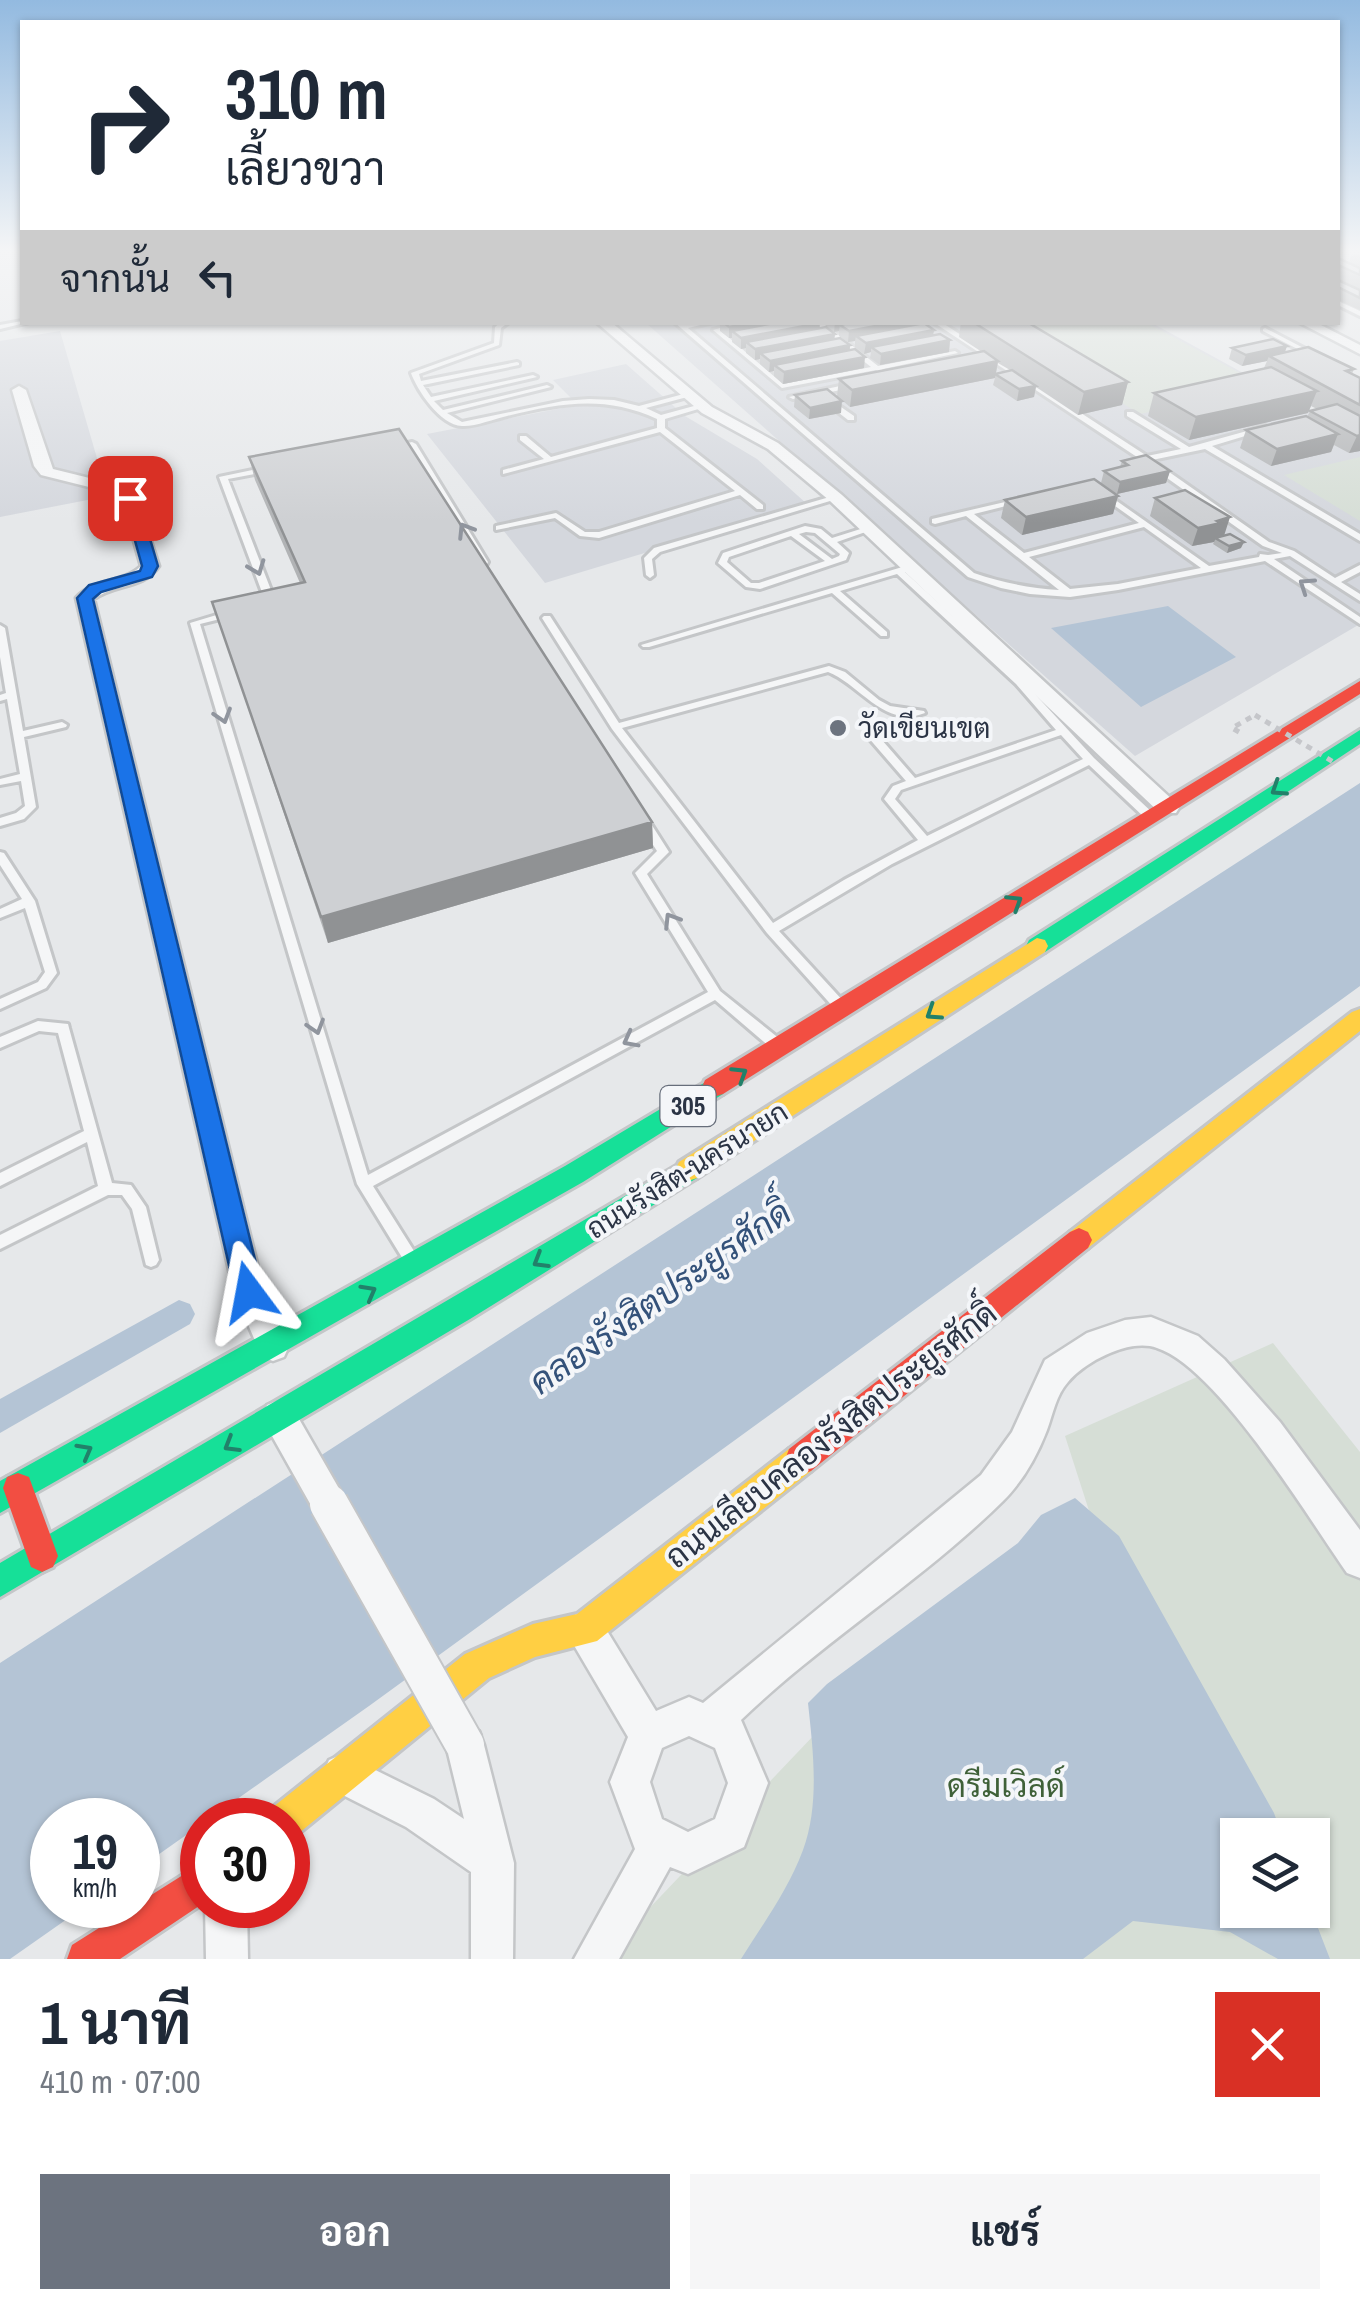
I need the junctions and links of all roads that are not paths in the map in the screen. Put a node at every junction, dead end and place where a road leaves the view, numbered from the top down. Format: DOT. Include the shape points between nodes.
graph roads {
  1 [pos="497,340"];
  2 [pos="624,340"];
  3 [pos="697,340"];
  4 [pos="726,340"];
  5 [pos="841,340"];
  6 [pos="941,340"];
  7 [pos="962,340"];
  8 [pos="1286,340"];
  9 [pos="866,342"];
  10 [pos="497,344"];
  11 [pos="847,345"];
  12 [pos="757,348"];
  13 [pos="828,349"];
  14 [pos="738,352"];
  15 [pos="878,353"];
  16 [pos="1315,355"];
  17 [pos="862,356"];
  18 [pos="987,358"];
  19 [pos="771,360"];
  20 [pos="842,360"];
  21 [pos="1296,360"];
  22 [pos="752,363"];
  23 [pos="1330,363"];
  24 [pos="517,364"];
  25 [pos="948,366"];
  26 [pos="878,369"];
  27 [pos="784,370"];
  28 [pos="765,374"];
  29 [pos="533,377"];
  30 [pos="418,384"];
  31 [pos="547,388"];
  32 [pos="19,390"];
  33 [pos="818,392"];
  34 [pos="792,397"];
  35 [pos="432,399"];
  36 [pos="695,400"];
  37 [pos="567,402"];
  38 [pos="642,406"];
  39 [pos="442,412"];
  40 [pos="1130,414"];
  41 [pos="661,418"];
  42 [pos="851,418"];
  43 [pos="1276,424"];
  44 [pos="662,429"];
  45 [pos="523,438"];
  46 [pos="1206,446"];
  47 [pos="1188,450"];
  48 [pos="374,451"];
  49 [pos="550,460"];
  50 [pos="1146,460"];
  51 [pos="280,467"];
  52 [pos="506,472"];
  53 [pos="1094,487"];
  54 [pos="741,492"];
  55 [pos="836,498"];
  56 [pos="1024,499"];
  57 [pos="760,507"];
  58 [pos="968,513"];
  59 [pos="935,521"];
  60 [pos="1144,524"];
  61 [pos="499,528"];
  62 [pos="870,529"];
  63 [pos="792,533"];
  64 [pos="1360,538"];
  65 [pos="831,541"];
  66 [pos="1266,544"];
  67 [pos="1291,553"];
  68 [pos="1022,556"];
  69 [pos="1267,559"];
  70 [pos="831,562"];
  71 [pos="1360,568"];
  72 [pos="905,569"];
  73 [pos="1208,569"];
  74 [pos="650,576"];
  75 [pos="496,580"];
  76 [pos="1334,582"];
  77 [pos="834,590"];
  78 [pos="1070,595"];
  79 [pos="1360,598"];
  80 [pos="547,618"];
  81 [pos="1360,621"];
  82 [pos="0,628"];
  83 [pos="884,634"];
  84 [pos="646,645"];
  85 [pos="2,649"];
  86 [pos="1360,686"];
  87 [pos="6,697"];
  88 [pos="920,713"];
  89 [pos="62,726"];
  90 [pos="616,727"];
  91 [pos="1063,731"];
  92 [pos="871,734"];
  93 [pos="19,736"];
  94 [pos="1360,736"];
  95 [pos="1090,760"];
  96 [pos="26,776"];
  97 [pos="0,782"];
  98 [pos="913,782"];
  99 [pos="1160,812"];
  100 [pos="642,818"];
  101 [pos="0,822"];
  102 [pos="924,840"];
  103 [pos="0,856"];
  104 [pos="28,901"];
  105 [pos="0,914"];
  106 [pos="771,930"];
  107 [pos="716,994"];
  108 [pos="0,1004"];
  109 [pos="844,1010"];
  110 [pos="1360,1018"];
  111 [pos="0,1042"];
  112 [pos="781,1048"];
  113 [pos="92,1133"];
  114 [pos="0,1180"];
  115 [pos="364,1184"];
  116 [pos="106,1189"];
  117 [pos="0,1242"];
  118 [pos="151,1260"];
  119 [pos="416,1266"];
  120 [pos="274,1346"];
  121 [pos="279,1416"];
  122 [pos="9,1493"];
  123 [pos="42,1556"];
  124 [pos="1360,1560"];
  125 [pos="0,1580"];
  126 [pos="585,1629"];
  127 [pos="708,1725"];
  128 [pos="648,1735"];
  129 [pos="343,1774"];
  130 [pos="310,1801"];
  131 [pos="662,1841"];
  132 [pos="492,1864"];
  133 [pos="180,1897"];
  134 [pos="226,1928"];
  135 [pos="86,1959"];
  136 [pos="227,1959"];
  137 [pos="492,1959"];
  138 [pos="595,1959"];
  1 -- 10 [label="lane"];
  2 -- 36 [label="street"];
  3 -- 78 [label="lane" via="971,576 1047,596"];
  4 -- 14 [label="lane"];
  5 -- 11 [label="lane"];
  6 -- 26 [label="lane" via="955,354"];
  7 -- 18 [label="lane"];
  8 -- 16 [label="lane"];
  9 -- 11 [label="lane"];
  10 -- 24 [label="lane"];
  10 -- 30 [label="lane" via="422,369 414,377"];
  11 -- 13 [label="lane"];
  11 -- 17 [label="lane"];
  12 -- 14 [label="lane"];
  14 -- 22 [label="lane"];
  15 -- 17 [label="lane"];
  16 -- 21 [label="lane"];
  16 -- 23 [label="lane"];
  17 -- 20 [label="lane"];
  17 -- 26 [label="lane"];
  18 -- 25 [label="lane"];
  18 -- 50 [label="lane"];
  19 -- 22 [label="lane"];
  22 -- 28 [label="lane"];
  24 -- 29 [label="lane"];
  24 -- 30 [label="lane"];
  26 -- 28 [label="lane" via="787,386"];
  26 -- 33 [label="lane" via="890,377"];
  27 -- 28 [label="lane"];
  29 -- 31 [label="lane"];
  29 -- 35 [label="lane"];
  30 -- 35 [label="lane"];
  31 -- 37 [label="lane"];
  31 -- 39 [label="lane"];
  32 -- 120 [label="street" via="42,466 53,476 128,492 150,566 136,580 95,588 85,598 249,1292"];
  33 -- 34 [label="lane"];
  33 -- 42 [label="lane"];
  35 -- 39 [label="lane"];
  36 -- 38 [label="lane"];
  36 -- 41 [label="lane"];
  36 -- 55 [label="street" via="774,446"];
  37 -- 38 [label="lane"];
  37 -- 39 [label="lane" via="462,424"];
  38 -- 41 [label="lane"];
  40 -- 47 [label="lane"];
  41 -- 44 [label="lane"];
  43 -- 46 [label="lane"];
  44 -- 49 [label="lane"];
  44 -- 54 [label="lane"];
  45 -- 49 [label="lane"];
  46 -- 47 [label="lane"];
  46 -- 64 [label="lane"];
  47 -- 50 [label="lane"];
  75 -- 48 [label="lane, one-way" via="412,444"];
  49 -- 52 [label="lane"];
  50 -- 66 [label="lane"];
  51 -- 115 [label="lane, one-way" via="223,477 271,604 194,623"];
  53 -- 60 [label="lane"];
  54 -- 57 [label="lane"];
  54 -- 61 [label="lane" via="599,535 583,534 556,514"];
  55 -- 62 [label="street"];
  55 -- 74 [label="lane" via="657,550 648,558"];
  56 -- 58 [label="lane"];
  58 -- 59 [label="lane"];
  58 -- 68 [label="lane"];
  60 -- 68 [label="lane"];
  60 -- 73 [label="lane"];
  62 -- 65 [label="lane"];
  62 -- 72 [label="street"];
  63 -- 65 [label="lane" via="813,529"];
  63 -- 70 [label="lane"];
  63 -- 70 [label="lane" via="726,555 722,563 754,587"];
  65 -- 70 [label="lane" via="846,556"];
  66 -- 67 [label="lane"];
  66 -- 69 [label="lane"];
  67 -- 69 [label="lane"];
  67 -- 76 [label="lane"];
  68 -- 78 [label="lane"];
  69 -- 73 [label="lane"];
  81 -- 69 [label="lane, one-way"];
  71 -- 76 [label="lane"];
  72 -- 77 [label="lane"];
  72 -- 91 [label="lane"];
  72 -- 99 [label="street"];
  73 -- 78 [label="lane"];
  76 -- 79 [label="lane"];
  77 -- 83 [label="lane"];
  77 -- 84 [label="lane"];
  80 -- 90 [label="lane"];
  82 -- 85 [label="lane"];
  85 -- 87 [label="lane"];
  86 -- 99 [label="main road, ถนนรังสิต-นครนายก / 305"];
  87 -- 93 [label="lane"];
  88 -- 90 [label="lane" via="888,711 829,670"];
  89 -- 93 [label="lane"];
  90 -- 106 [label="lane"];
  91 -- 95 [label="lane"];
  91 -- 98 [label="lane"];
  92 -- 98 [label="lane"];
  93 -- 96 [label="lane"];
  94 -- 121 [label="main road, ถนนรังสิต-นครนายก / 305, one-way" via="758,1127"];
  95 -- 99 [label="lane"];
  95 -- 102 [label="lane"];
  96 -- 97 [label="lane"];
  96 -- 101 [label="lane" via="31,807"];
  98 -- 102 [label="lane" via="888,799"];
  109 -- 99 [label="main road, ถนนรังสิต-นครนายก / 305, one-way"];
  107 -- 100 [label="lane, one-way" via="641,872 662,852"];
  102 -- 106 [label="lane"];
  103 -- 104 [label="lane"];
  104 -- 105 [label="lane"];
  104 -- 108 [label="lane" via="51,973 42,985"];
  106 -- 109 [label="lane"];
  107 -- 112 [label="lane"];
  107 -- 115 [label="lane, one-way"];
  109 -- 112 [label="main road, ถนนรังสิต-นครนายก / 305"];
  110 -- 126 [label="main road, ถนนเลียบคลองรังสิตประยูรศักดิ์"];
  111 -- 113 [label="lane" via="38,1026 63,1028"];
  119 -- 112 [label="main road, ถนนรังสิต-นครนายก / 305, one-way"];
  113 -- 114 [label="lane"];
  113 -- 116 [label="lane"];
  115 -- 119 [label="lane"];
  116 -- 117 [label="lane"];
  116 -- 118 [label="lane" via="126,1189 139,1208"];
  120 -- 119 [label="main road, ถนนรังสิต-นครนายก / 305, one-way"];
  122 -- 120 [label="main road, ถนนรังสิต-นครนายก / 305, one-way"];
  121 -- 123 [label="main road, ถนนรังสิต-นครนายก / 305, one-way"];
  121 -- 132 [label="street, bridge" via="464,1745 485,1810"];
  122 -- 123 [label="main road"];
  123 -- 125 [label="main road, ถนนรังสิต-นครนายก / 305"];
  124 -- 127 [label="street" via="1233,1389 1199,1355 1162,1333 1130,1333 1061,1366 1028,1437 995,1485 751,1681"];
  126 -- 128 [label="street"];
  126 -- 129 [label="main road, ถนนเลียบคลองรังสิตประยูรศักดิ์" via="533,1641 477,1666"];
  127 -- 128 [label="street" via="688,1716"];
  127 -- 131 [label="street" via="730,1736 748,1783 730,1833 688,1854"];
  128 -- 131 [label="street" via="630,1782 646,1833"];
  129 -- 130 [label="main road, ถนนเลียบคลองรังสิตประยูรศักดิ์"];
  129 -- 132 [label="street" via="420,1813"];
  131 -- 138 [label="street"];
  132 -- 137 [label="street"];
  133 -- 135 [label="main road"];
  134 -- 136 [label="street"];
}
